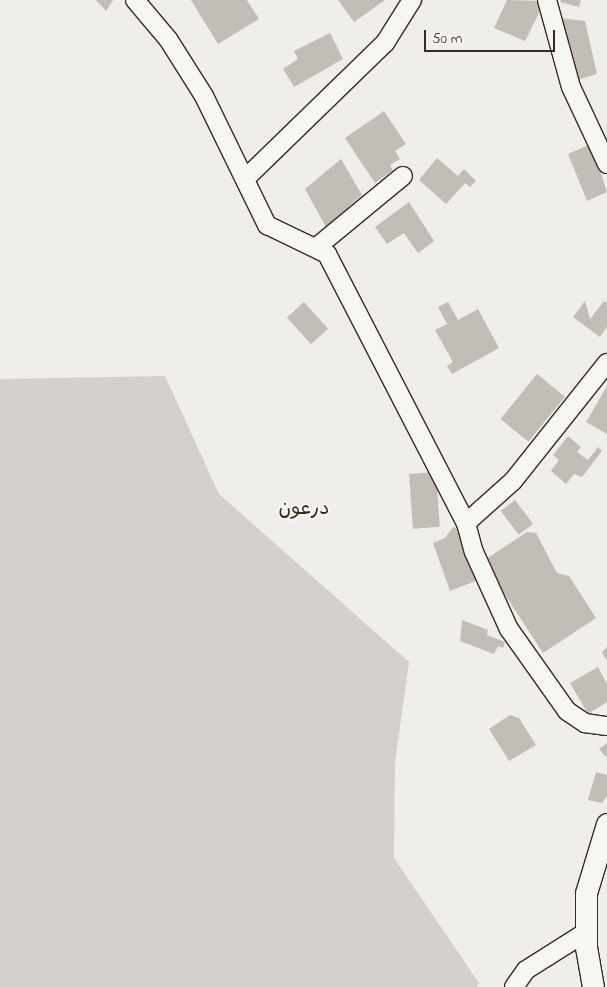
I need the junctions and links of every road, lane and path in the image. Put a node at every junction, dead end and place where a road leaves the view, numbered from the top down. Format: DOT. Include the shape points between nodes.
graph roads {
  1 [pos="135,0"];
  2 [pos="412,0"];
  3 [pos="547,0"];
  4 [pos="605,157"];
  5 [pos="403,176"];
  6 [pos="246,178"];
  7 [pos="318,246"];
  8 [pos="607,363"];
  9 [pos="466,523"];
  10 [pos="607,726"];
  11 [pos="607,824"];
  12 [pos="586,932"];
  13 [pos="514,987"];
  14 [pos="593,987"];
  1 -- 6 [label="street" via="168,39"];
  2 -- 6 [label="street" via="385,43"];
  3 -- 4 [label="street" via="556,43"];
  5 -- 7 [label="street"];
  6 -- 7 [label="street" via="267,225"];
  7 -- 9 [label="street" via="327,254"];
  8 -- 9 [label="street" via="513,481"];
  9 -- 10 [label="street" via="474,552 509,629 567,711 585,722"];
  11 -- 12 [label="main road" via="586,893"];
  12 -- 13 [label="street" via="526,970"];
  12 -- 14 [label="main road"];
}
